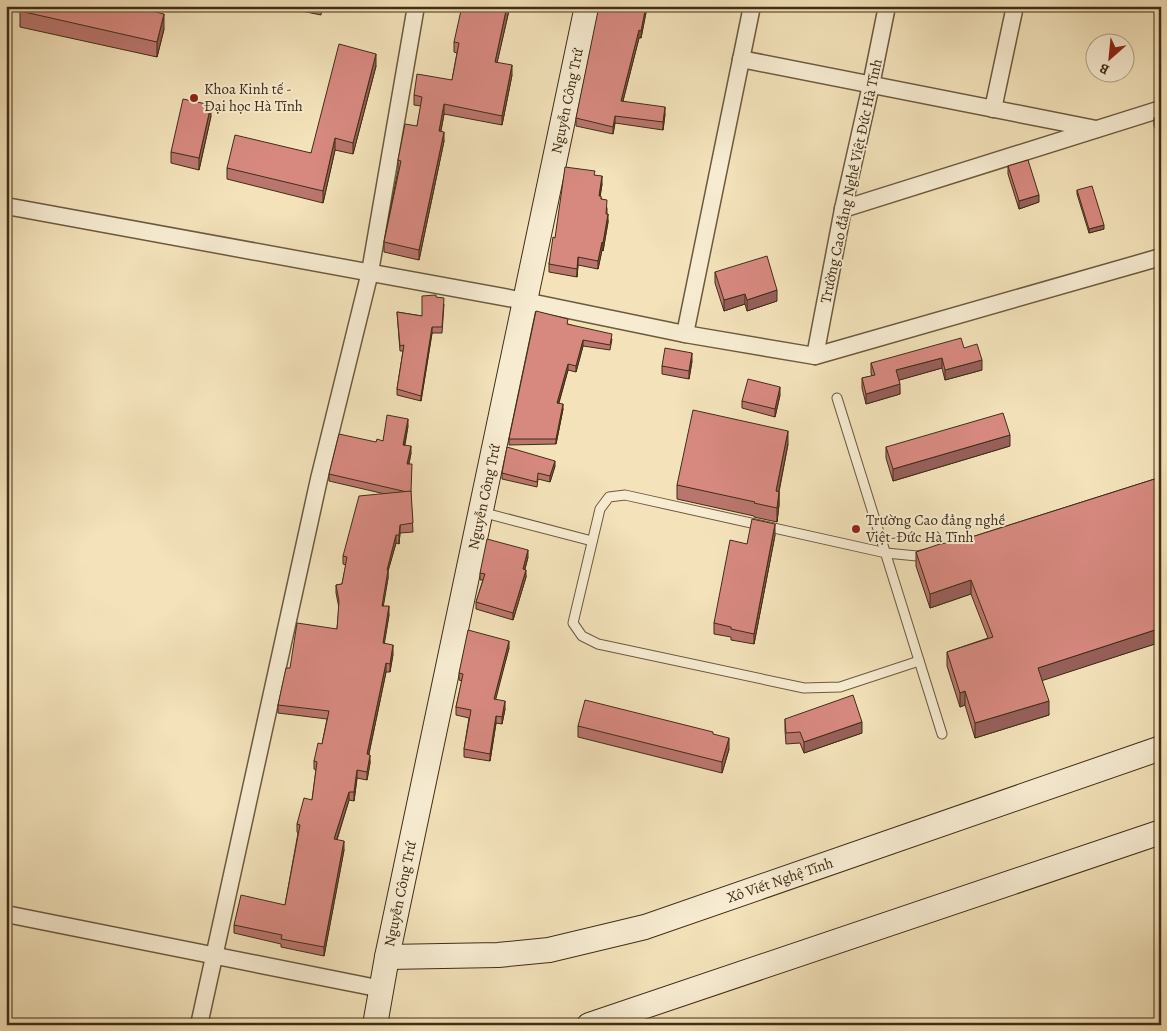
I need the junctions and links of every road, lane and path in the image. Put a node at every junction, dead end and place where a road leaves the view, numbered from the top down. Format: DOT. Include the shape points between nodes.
graph roads {
  1 [pos="416,6"];
  2 [pos="587,6"];
  3 [pos="752,6"];
  4 [pos="887,6"];
  5 [pos="1015,6"];
  6 [pos="741,59"];
  7 [pos="871,85"];
  8 [pos="993,108"];
  9 [pos="1161,109"];
  10 [pos="1096,129"];
  11 [pos="6,206"];
  12 [pos="842,209"];
  13 [pos="1161,257"];
  14 [pos="370,272"];
  15 [pos="525,301"];
  16 [pos="685,334"];
  17 [pos="815,356"];
  18 [pos="837,398"];
  19 [pos="481,512"];
  20 [pos="592,541"];
  21 [pos="886,553"];
  22 [pos="933,553"];
  23 [pos="920,661"];
  24 [pos="942,734"];
  25 [pos="1161,748"];
  26 [pos="1161,832"];
  27 [pos="6,914"];
  28 [pos="213,955"];
  29 [pos="387,957"];
  30 [pos="382,989"];
  31 [pos="199,1025"];
  32 [pos="375,1025"];
  33 [pos="589,1025"];
  1 -- 14 [label="street"];
  2 -- 15 [label="street, Nguyễn Công Trứ"];
  3 -- 6 [label="street"];
  4 -- 7 [label="street, Trường Cao đẳng Nghề Việt Đức Hà Tĩnh"];
  5 -- 8 [label="street"];
  6 -- 7 [label="street"];
  6 -- 16 [label="street"];
  7 -- 8 [label="street"];
  7 -- 12 [label="street, Trường Cao đẳng Nghề Việt Đức Hà Tĩnh"];
  8 -- 10 [label="street"];
  9 -- 10 [label="street"];
  10 -- 12 [label="street"];
  11 -- 14 [label="street"];
  12 -- 17 [label="street, Trường Cao đẳng Nghề Việt Đức Hà Tĩnh"];
  13 -- 17 [label="street"];
  14 -- 15 [label="street"];
  14 -- 28 [label="street" via="321,469"];
  15 -- 16 [label="street"];
  15 -- 19 [label="street, Nguyễn Công Trứ"];
  16 -- 17 [label="street"];
  18 -- 21 [label="lane"];
  19 -- 20 [label="lane"];
  19 -- 29 [label="street, Nguyễn Công Trứ"];
  20 -- 21 [label="lane" via="600,509 610,497 625,495"];
  20 -- 23 [label="lane" via="573,623 582,636 598,644 804,688 840,687"];
  21 -- 22 [label="lane" via="917,556"];
  21 -- 23 [label="lane"];
  23 -- 24 [label="lane"];
  25 -- 29 [label="street, Xô Viết Nghệ Tĩnh" via="645,927 549,950 498,955"];
  26 -- 33 [label="street"];
  27 -- 28 [label="street"];
  28 -- 30 [label="street"];
  28 -- 31 [label="street"];
  29 -- 30 [label="street, Nguyễn Công Trứ"];
  30 -- 32 [label="street, Nguyễn Công Trứ"];
}
